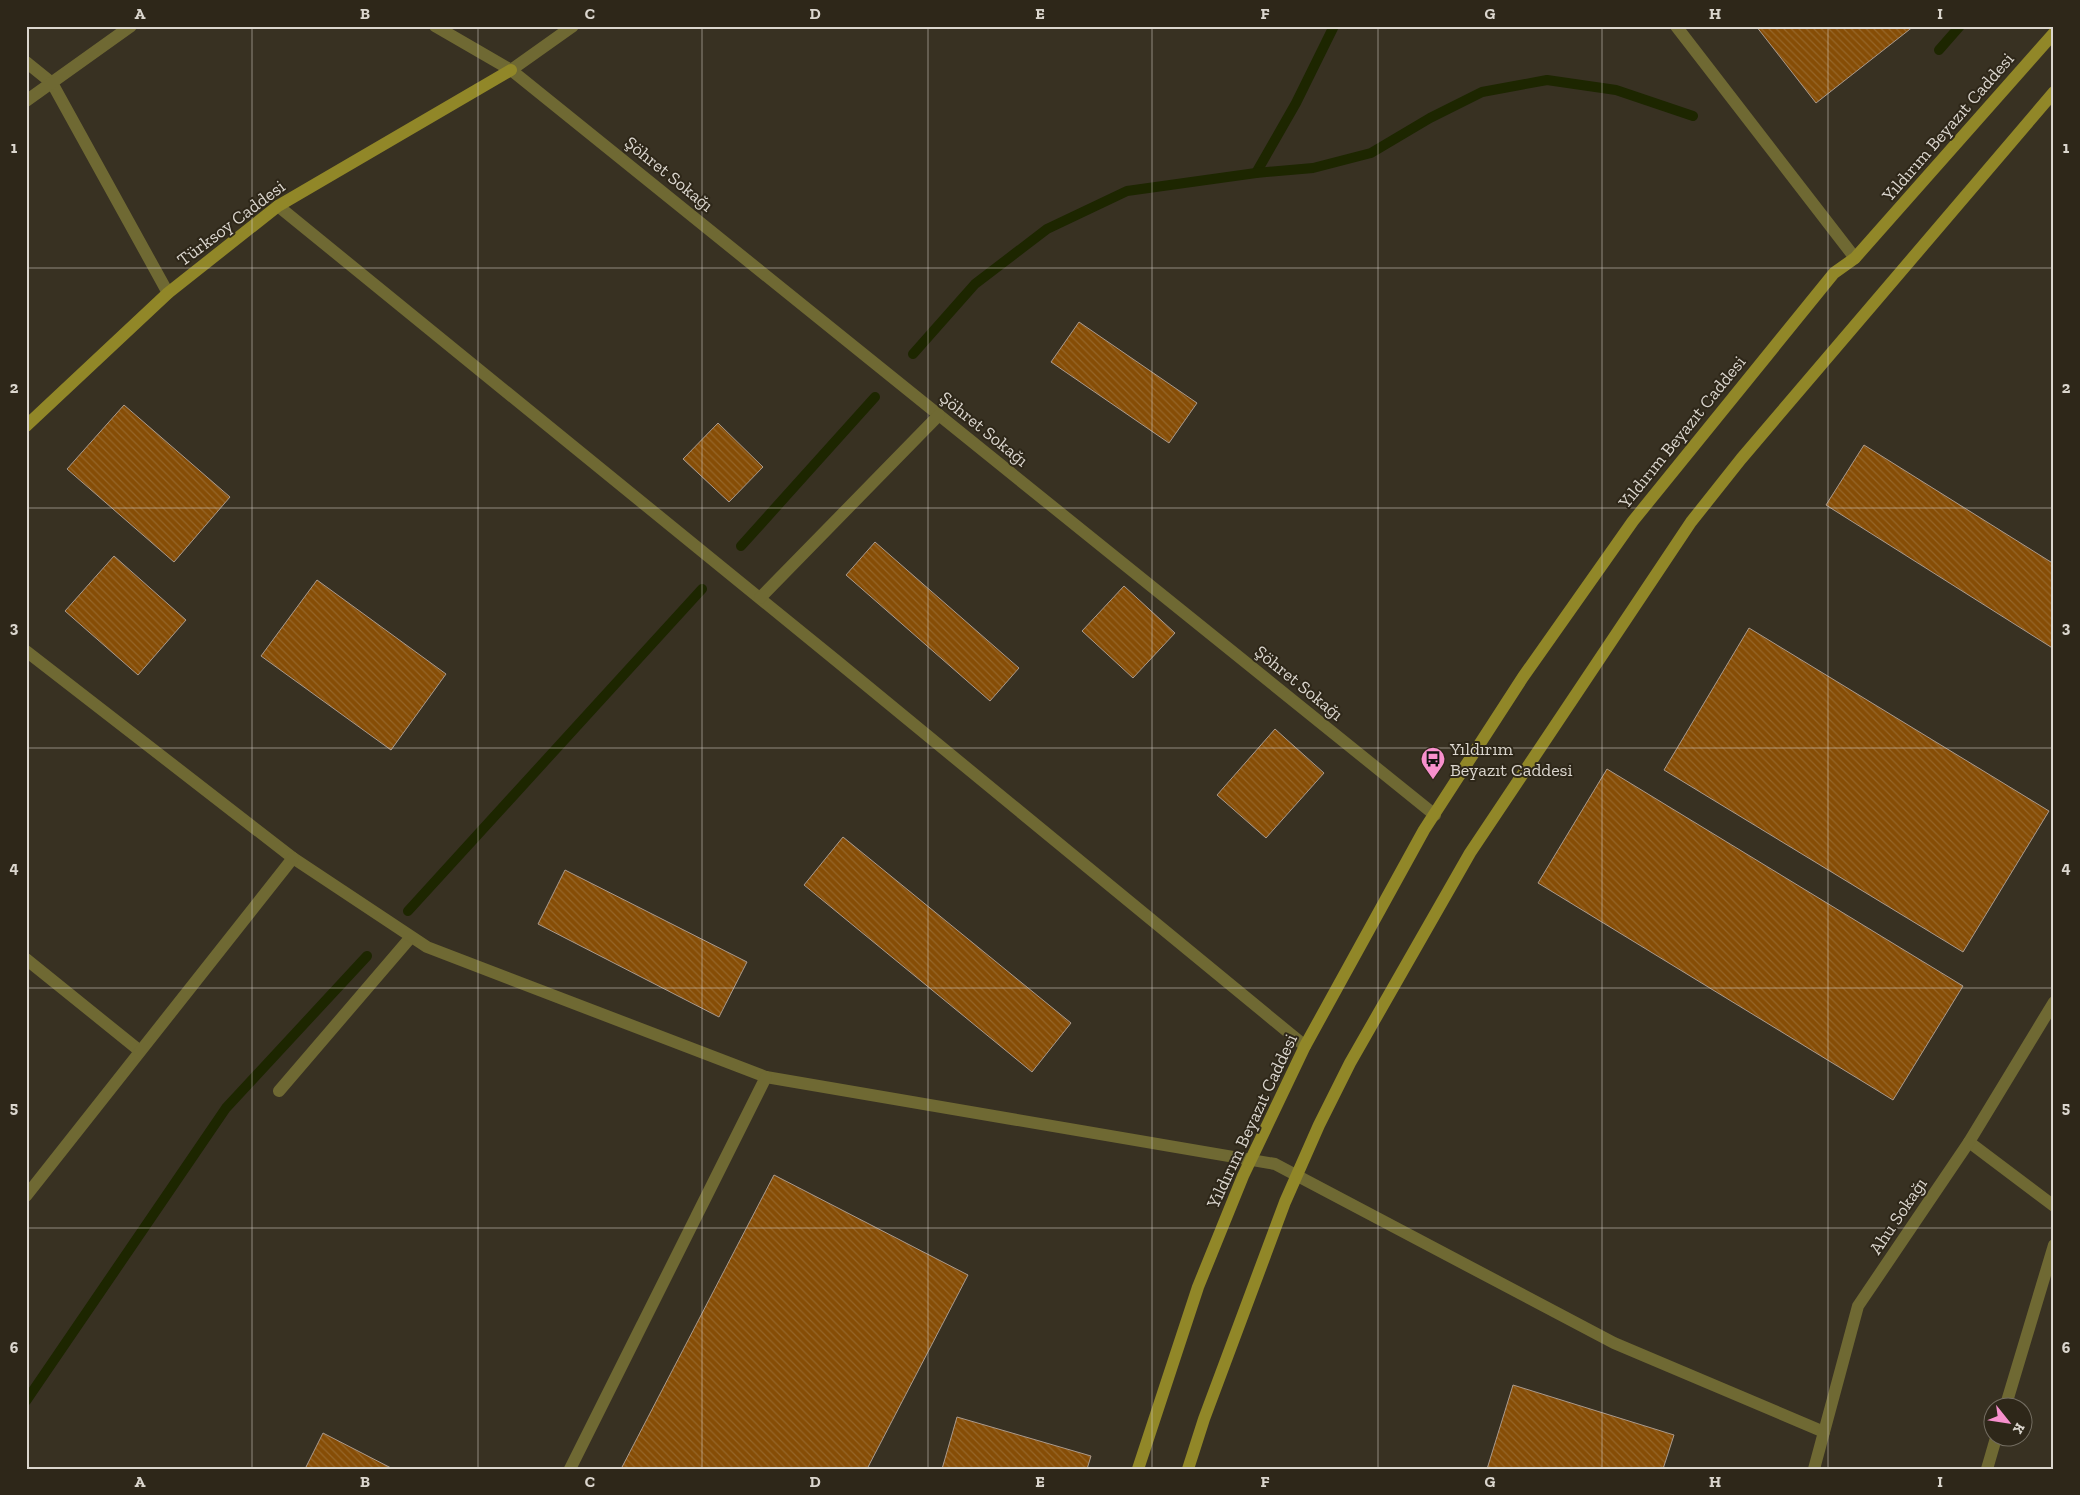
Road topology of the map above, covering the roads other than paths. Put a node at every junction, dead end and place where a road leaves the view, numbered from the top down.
1 (131, 26) edge
2 (435, 26) edge
3 (573, 26) edge
4 (1676, 26) edge
5 (2054, 33) edge
6 (26, 62) edge
7 (511, 70) junction
8 (52, 83) junction
9 (2054, 92) edge
10 (26, 101) edge
11 (278, 206) junction
12 (1855, 258) junction
13 (168, 293) junction
14 (939, 415) junction
15 (26, 426) edge
16 (760, 598) junction
17 (26, 651) edge
18 (1435, 815) junction
19 (293, 858) junction
20 (411, 937) junction
21 (26, 960) edge
22 (2054, 1002) edge
23 (1304, 1046) junction
24 (140, 1051) junction
25 (766, 1077) junction
26 (279, 1091) dead end
27 (1969, 1142) junction
28 (1251, 1159) junction
29 (1297, 1175) junction
30 (26, 1196) edge
31 (2054, 1206) edge
32 (2054, 1245) edge
33 (2008, 1398) edge
34 (1824, 1432) junction
35 (1993, 1448) edge
36 (570, 1469) edge
37 (1138, 1469) edge
38 (1188, 1469) edge
39 (1814, 1469) edge
40 (1987, 1469) edge

1 - 8 street
2 - 7 street, Şöhret Sokağı
3 - 7 street
4 - 12 street
5 - 12 main road, Yıldırım Beyazıt Caddesi
6 - 8 street
7 - 11 main road, Türksoy Caddesi
7 - 14 street, Şöhret Sokağı
8 - 10 street
8 - 13 street
9 - 29 main road
11 - 13 main road, Türksoy Caddesi
11 - 16 street
12 - 18 main road, Yıldırım Beyazıt Caddesi
13 - 15 main road, Türksoy Caddesi
14 - 16 street
14 - 18 street, Şöhret Sokağı
16 - 23 street
17 - 19 street
18 - 23 main road, Yıldırım Beyazıt Caddesi
19 - 20 street
19 - 24 street
20 - 25 street
20 - 26 street
21 - 24 street
22 - 27 street, Ahu Sokağı
23 - 28 main road, Yıldırım Beyazıt Caddesi
24 - 30 street
25 - 28 street
25 - 36 street
27 - 31 street
27 - 34 street, Ahu Sokağı
28 - 29 street
28 - 37 main road, Yıldırım Beyazıt Caddesi
29 - 34 street
29 - 38 main road
32 - 33 street
34 - 39 street, Ahu Sokağı
35 - 40 street

